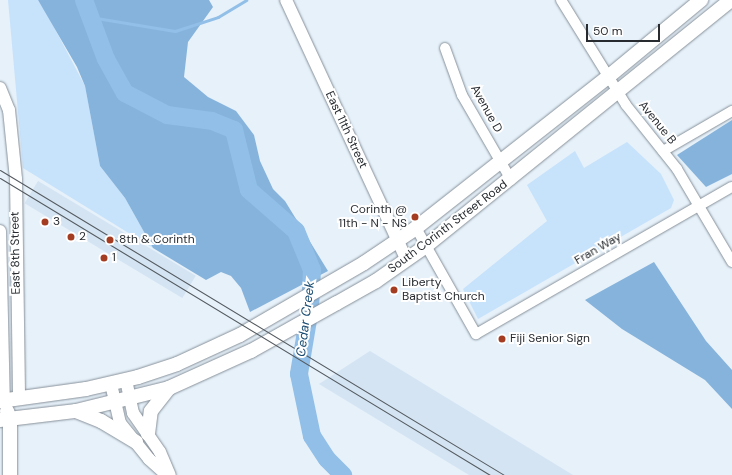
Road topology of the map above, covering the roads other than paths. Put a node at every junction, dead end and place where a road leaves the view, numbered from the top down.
1 (286, 0) edge
2 (561, 0) edge
3 (701, 0) edge
4 (732, 0) edge
5 (445, 48) dead end
6 (608, 77) junction
7 (0, 88) edge
8 (618, 94) junction
9 (732, 112) edge
10 (663, 151) junction
11 (501, 162) junction
12 (511, 180) junction
13 (732, 187) edge
14 (699, 206) junction
15 (416, 228) junction
16 (0, 231) edge
17 (397, 241) junction
18 (426, 246) junction
19 (406, 260) junction
20 (732, 262) edge
21 (126, 380) junction
22 (111, 384) junction
23 (169, 388) junction
24 (19, 398) junction
25 (130, 399) junction
26 (2, 401) edge
27 (114, 402) junction
28 (76, 411) junction
29 (5, 420) edge
30 (148, 434) junction
31 (136, 442) junction
32 (10, 475) edge
33 (169, 475) edge

1 - 17 street, East 11th Street
2 - 6 street, Avenue B
3 - 6 main road, South Corinth Street Road
4 - 8 main road, South Corinth Street Road
5 - 11 street, Avenue D
6 - 8 street, Avenue B
6 - 11 main road, South Corinth Street Road
7 - 24 street, East 8th Street
8 - 10 street, Avenue B
8 - 12 main road, South Corinth Street Road
9 - 10 street
10 - 14 street, Avenue B
11 - 12 street, Avenue D
11 - 15 main road, South Corinth Street Road
12 - 18 main road, South Corinth Street Road
13 - 14 street, Fran Way
14 - 18 street, Fran Way
14 - 20 street, Avenue B
15 - 17 main road, South Corinth Street Road
15 - 18 street
16 - 26 street, East 8th Street
17 - 19 street, East 11th Street
17 - 21 main road, South Corinth Street Road
18 - 19 main road, South Corinth Street Road
19 - 23 main road, South Corinth Street Road
21 - 22 main road, South Corinth Street Road
21 - 25 street
22 - 24 main road, South Corinth Street Road
22 - 27 street
23 - 25 main road, South Corinth Street Road
23 - 30 main road
24 - 26 main road, South Corinth Street Road
24 - 29 main road, East 8th Street
25 - 27 main road, South Corinth Street Road
25 - 30 street
26 - 29 main road, East 8th Street
27 - 28 main road, South Corinth Street Road
27 - 31 street
28 - 29 main road, South Corinth Street Road
28 - 31 main road
29 - 32 main road, East 8th Street
30 - 33 street
31 - 33 street

